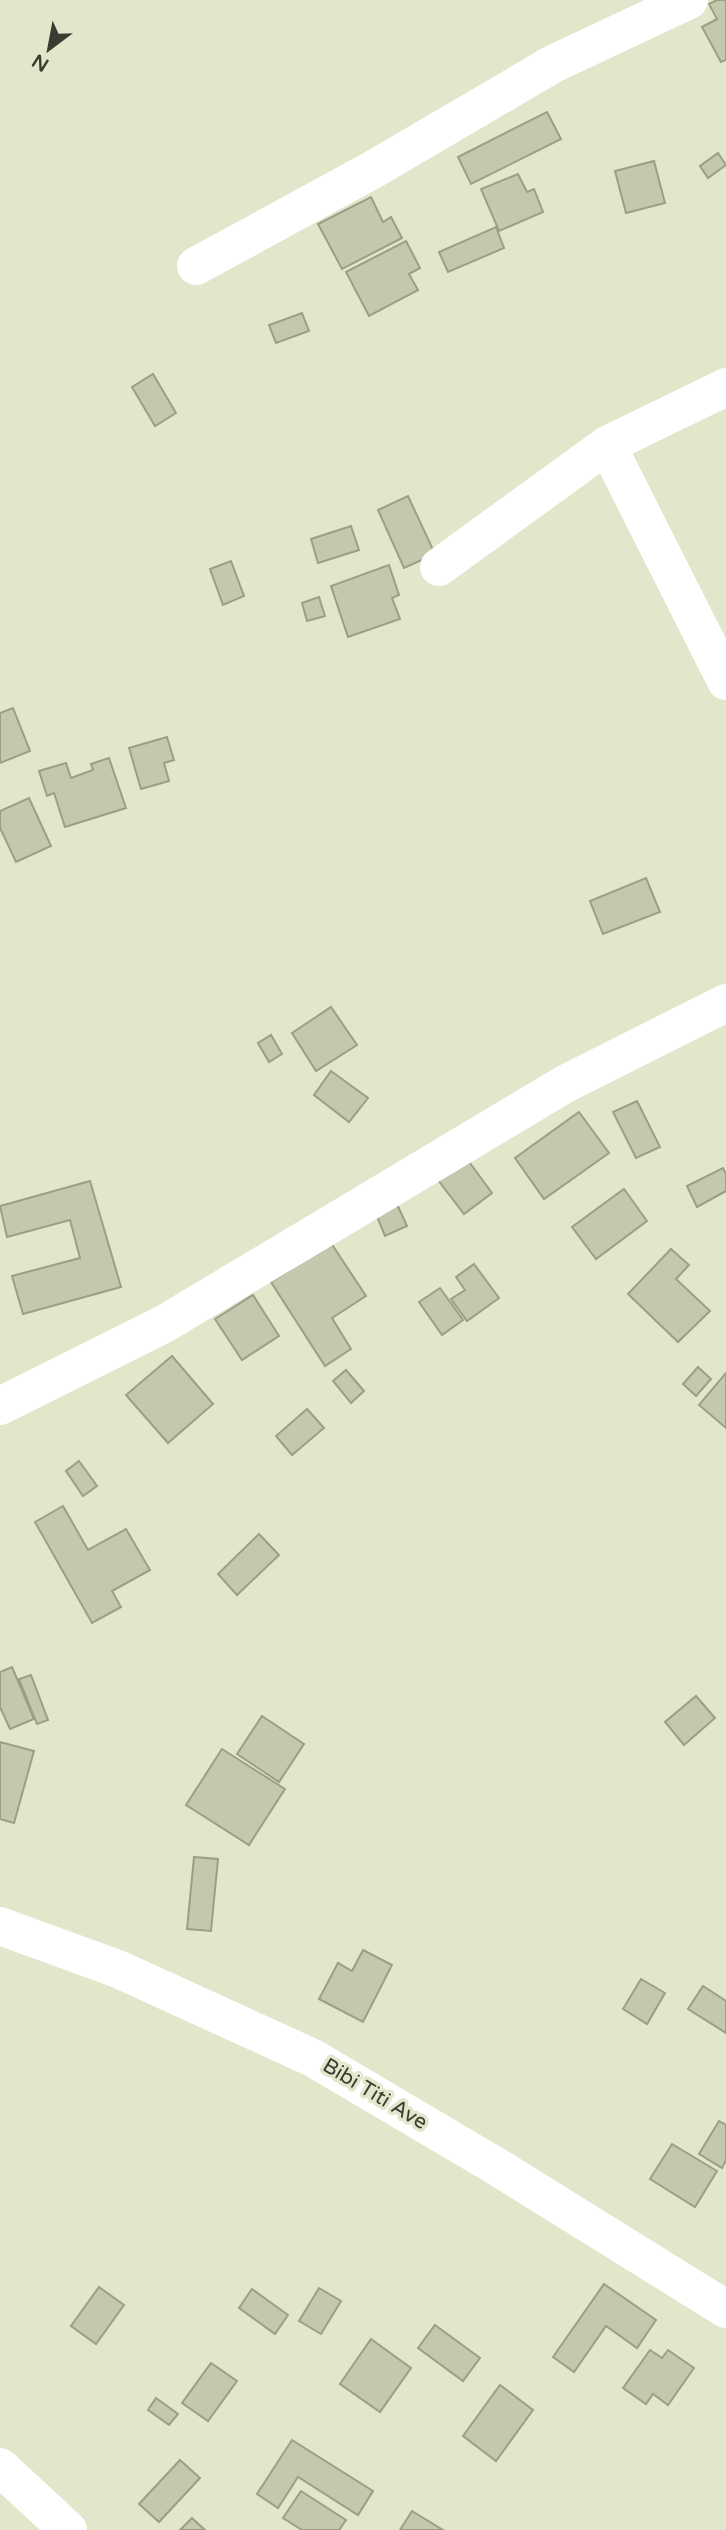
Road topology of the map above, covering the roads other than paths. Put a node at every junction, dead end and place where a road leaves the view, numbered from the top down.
1 (690, 0) edge
2 (196, 266) dead end
3 (726, 387) edge
4 (607, 445) junction
5 (439, 567) dead end
6 (726, 681) edge
7 (726, 1003) edge
8 (0, 1406) edge
9 (0, 1926) edge
10 (726, 2309) edge
11 (0, 2467) edge
12 (68, 2530) edge

1 - 2 street
3 - 4 street
4 - 5 street
4 - 6 street
7 - 8 street
9 - 10 street, Bibi Titi Ave
11 - 12 street

